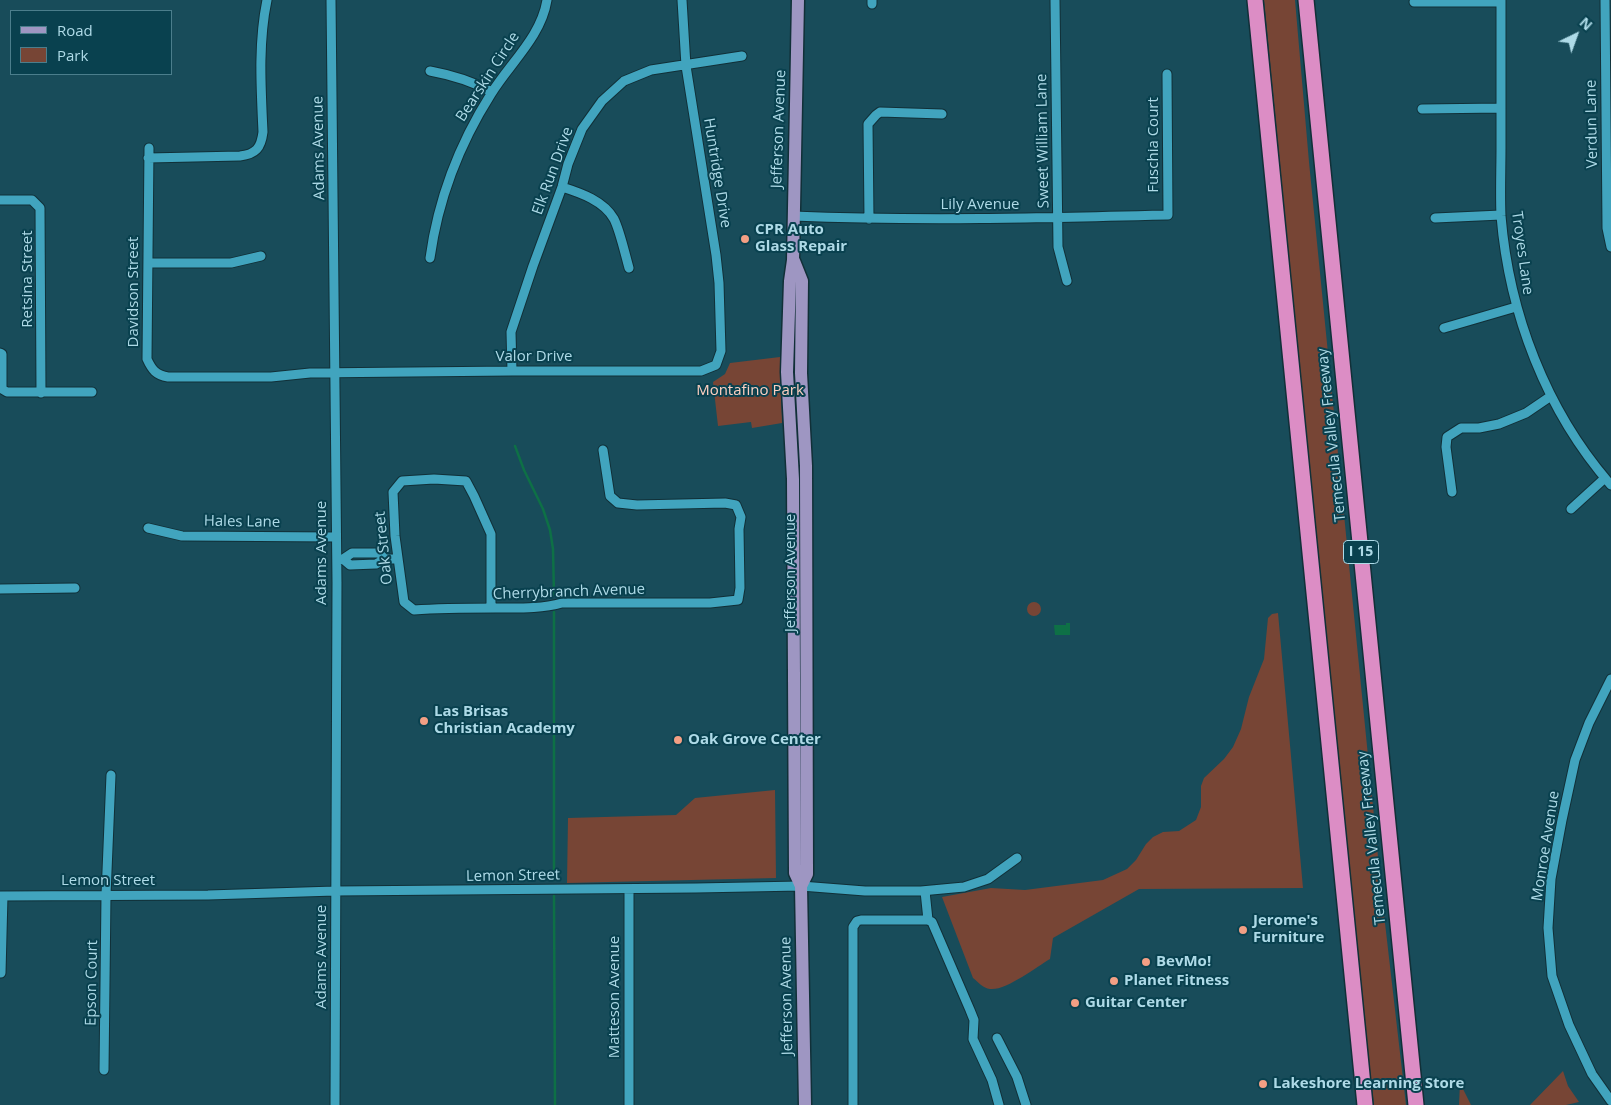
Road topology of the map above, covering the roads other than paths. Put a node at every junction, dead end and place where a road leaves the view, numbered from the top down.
1 (267, 0) edge
2 (331, 0) edge
3 (547, 0) edge
4 (682, 0) edge
5 (798, 0) edge
6 (1055, 0) edge
7 (1255, 0) edge
8 (1306, 0) edge
9 (1605, 0) edge
10 (1501, 1) edge
11 (1414, 2) dead end
12 (742, 56) dead end
13 (686, 66) junction
14 (430, 71) dead end
15 (1167, 74) dead end
16 (492, 92) junction
17 (1501, 108) junction
18 (1422, 109) dead end
19 (942, 114) dead end
20 (562, 187) junction
21 (0, 200) edge
22 (1168, 215) joint
23 (1501, 215) junction
24 (793, 216) junction
25 (1058, 218) junction
26 (1435, 218) dead end
27 (869, 219) junction
28 (1611, 247) edge
29 (261, 256) dead end
30 (430, 258) dead end
31 (793, 260) junction
32 (148, 263) junction
33 (629, 268) dead end
34 (1067, 281) dead end
35 (1516, 307) junction
36 (1444, 328) dead end
37 (721, 351) joint
38 (0, 353) edge
39 (512, 371) junction
40 (335, 373) junction
41 (92, 392) dead end
42 (41, 393) junction
43 (1551, 396) junction
44 (603, 450) dead end
45 (794, 479) junction
46 (1608, 481) edge
47 (1452, 492) dead end
48 (1571, 509) dead end
49 (148, 528) dead end
50 (336, 537) junction
51 (366, 553) junction
52 (385, 559) junction
53 (398, 559) junction
54 (340, 560) junction
55 (367, 564) junction
56 (76, 588) dead end
57 (0, 589) edge
58 (807, 598) junction
59 (404, 602) joint
60 (491, 608) junction
61 (1611, 679) edge
62 (111, 775) dead end
63 (1017, 858) dead end
64 (801, 886) junction
65 (629, 889) junction
66 (335, 891) junction
67 (925, 891) junction
68 (106, 895) junction
69 (2, 896) edge
70 (928, 920) junction
71 (1, 935) edge
72 (0, 973) edge
73 (997, 1038) dead end
74 (104, 1070) dead end
75 (1611, 1102) edge
76 (335, 1105) edge
77 (629, 1105) edge
78 (805, 1105) edge
79 (853, 1105) edge
80 (999, 1105) edge
81 (1026, 1105) edge
82 (1365, 1105) edge
83 (1416, 1105) edge

1 - 32 street, Davidson Street
2 - 40 street, Adams Avenue
3 - 16 street, Bearskin Circle
4 - 13 street, Huntridge Drive
5 - 24 main road, Jefferson Avenue
6 - 25 street, Sweet William Lane
7 - 82 highway
8 - 83 highway, Temecula Valley Freeway / I 15
9 - 28 street, Verdun Lane
10 - 11 street
10 - 17 street, Troyes Lane
12 - 13 street, Elk Run Drive
13 - 20 street, Elk Run Drive
13 - 37 street, Huntridge Drive
14 - 16 street
15 - 22 street, Fuschia Court
16 - 30 street, Bearskin Circle
17 - 18 street
17 - 23 street, Troyes Lane
19 - 27 street
20 - 33 street
20 - 39 street, Elk Run Drive
21 - 42 street, Retsina Street
22 - 25 street, Lily Avenue
23 - 26 street
23 - 35 street, Troyes Lane
24 - 27 street, Lily Avenue
24 - 31 main road, Jefferson Avenue
25 - 27 street, Lily Avenue
25 - 34 street, Sweet William Lane
29 - 32 street
31 - 45 main road, Jefferson Avenue
31 - 58 main road, Jefferson Avenue
32 - 40 street, Davidson Street
35 - 36 street
35 - 43 street, Troyes Lane
37 - 39 street, Valor Drive
38 - 42 street
39 - 40 street, Valor Drive
40 - 50 street, Adams Avenue
41 - 42 street
43 - 46 street, Troyes Lane
43 - 47 street
44 - 60 street, Cherrybranch Avenue
45 - 58 main road
45 - 64 main road, Jefferson Avenue
46 - 48 street
49 - 50 street, Hales Lane
50 - 54 street, Adams Avenue
51 - 52 street
51 - 54 street
51 - 55 street
52 - 53 street
52 - 55 street
53 - 59 street, Oak Street
53 - 60 street, Oak Street
54 - 55 street
54 - 66 street, Adams Avenue
56 - 57 street
58 - 64 main road, Jefferson Avenue
59 - 60 street, Cherrybranch Avenue
61 - 75 street, Monroe Avenue
62 - 68 street, Epson Court
63 - 67 street, Lemon Street
64 - 65 street, Lemon Street
64 - 67 street, Lemon Street
64 - 78 main road, Jefferson Avenue
65 - 66 street, Lemon Street
65 - 77 street, Matteson Avenue
66 - 68 street, Lemon Street
66 - 76 street, Adams Avenue
67 - 70 street
68 - 69 street, Lemon Street
68 - 74 street, Epson Court
69 - 71 street
70 - 79 street
70 - 80 street
71 - 72 street
73 - 81 street

